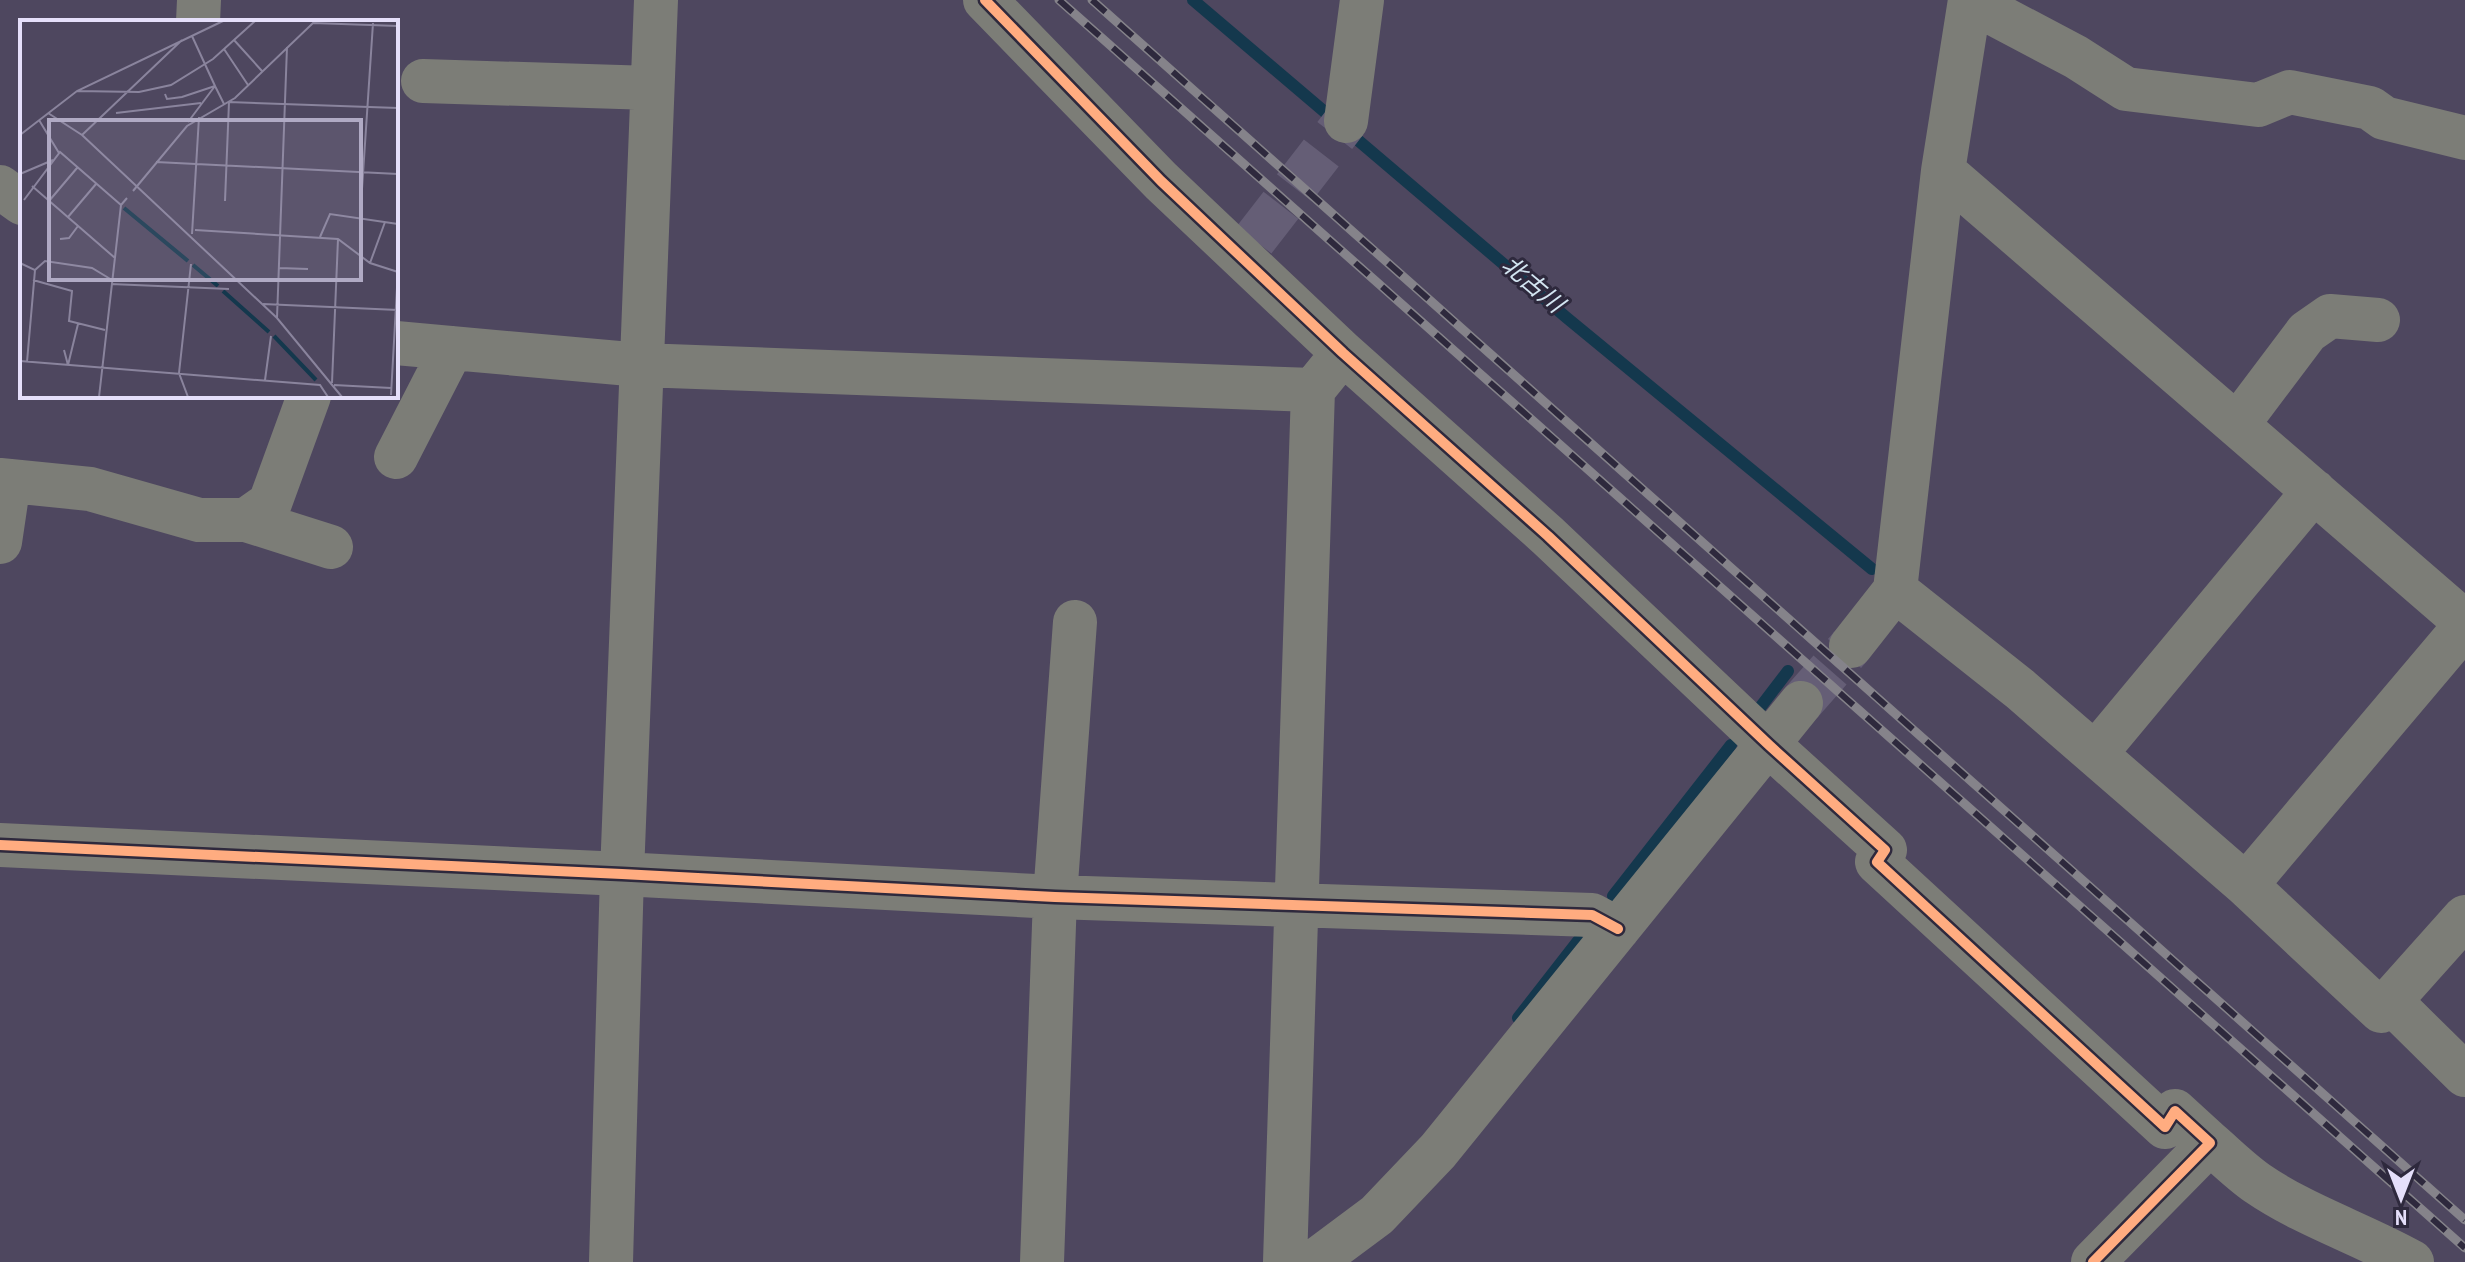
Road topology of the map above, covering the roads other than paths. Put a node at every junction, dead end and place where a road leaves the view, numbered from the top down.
1 (199, 0) edge
2 (656, 0) edge
3 (985, 0) edge
4 (1362, 0) edge
5 (1970, 0) edge
6 (198, 20) edge
7 (423, 81) dead end
8 (652, 88) junction
9 (1346, 121) tunnel mouth
10 (2465, 138) edge
11 (1943, 171) junction
12 (0, 187) edge
13 (20, 202) edge
14 (2378, 320) dead end
15 (398, 343) edge
16 (452, 348) junction
17 (1343, 353) junction
18 (641, 365) junction
19 (1313, 390) junction
20 (308, 398) edge
21 (2237, 425) junction
22 (396, 457) dead end
23 (4, 481) edge
24 (2314, 491) junction
25 (246, 520) junction
26 (0, 542) edge
27 (331, 547) dead end
28 (1895, 590) junction
29 (1075, 622) dead end
30 (2465, 624) edge
31 (1851, 646) tunnel mouth
32 (1801, 703) tunnel mouth
33 (1769, 745) junction
34 (2095, 754) junction
35 (0, 845) edge
36 (622, 874) junction
37 (2246, 885) junction
38 (1055, 897) junction
39 (1296, 904) junction
40 (1618, 929) junction
41 (2456, 938) edge
42 (2390, 1001) junction
43 (2465, 1075) edge
44 (2210, 1143) junction
45 (1438, 1151) junction
46 (611, 1262) edge
47 (1042, 1262) edge
48 (1285, 1262) edge
49 (1314, 1262) edge
50 (1358, 1262) edge
51 (2093, 1262) edge
52 (2412, 1262) edge

1 - 6 street
2 - 8 street
3 - 17 street
4 - 9 street
5 - 10 street
5 - 11 street
7 - 8 street
8 - 18 street
11 - 21 street
11 - 28 street
12 - 13 street
14 - 21 street
15 - 16 street
16 - 18 street
16 - 22 street
17 - 19 street
17 - 33 street
18 - 19 street
18 - 36 street
19 - 39 street
20 - 25 street
21 - 24 street
23 - 25 street
23 - 26 street
24 - 30 street
24 - 34 street
25 - 27 street
28 - 31 street
28 - 34 street
29 - 38 street
30 - 37 street
32 - 33 street
33 - 40 street
33 - 44 street
34 - 37 street
35 - 36 street
36 - 38 street
36 - 46 street
37 - 42 street
38 - 39 street
38 - 47 street
39 - 40 street
39 - 48 street
40 - 45 street
41 - 42 street
42 - 43 street
44 - 51 street
44 - 52 street
45 - 49 street
45 - 50 street

